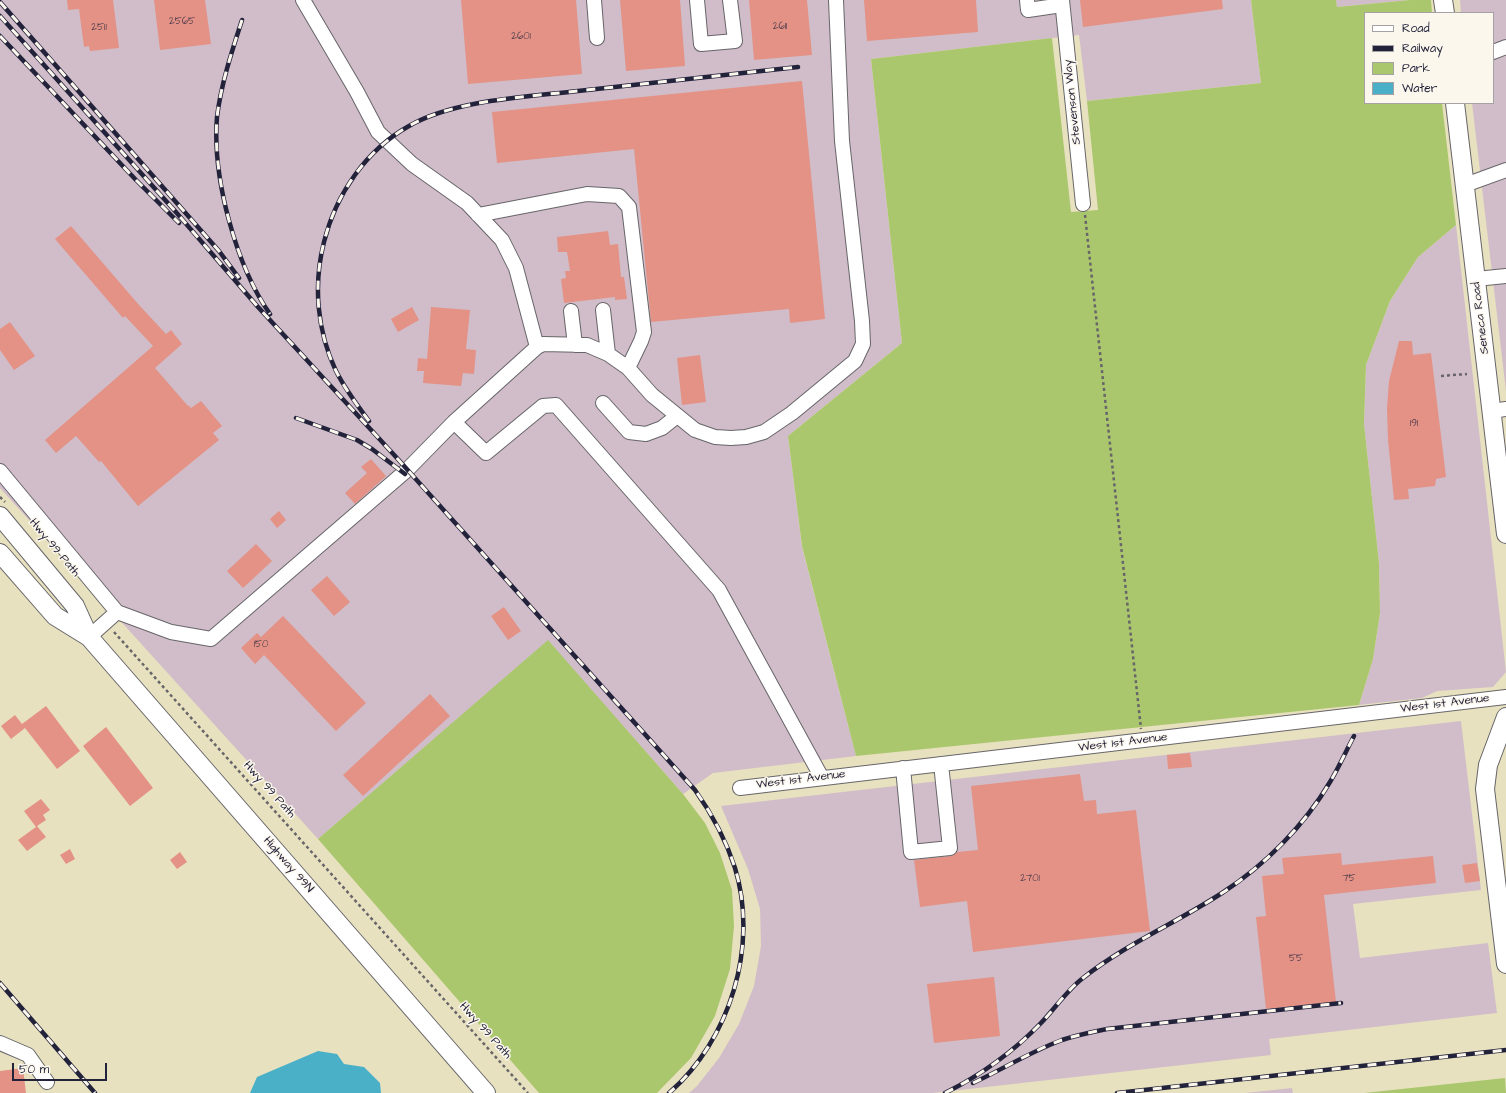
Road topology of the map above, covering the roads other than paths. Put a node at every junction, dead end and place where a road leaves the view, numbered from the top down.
1 (303, 0) edge
2 (594, 0) edge
3 (697, 0) edge
4 (730, 0) edge
5 (836, 0) edge
6 (1026, 0) edge
7 (1443, 0) edge
8 (1062, 3) edge
9 (1445, 12) edge
10 (597, 38) dead end
11 (1506, 46) edge
12 (1494, 52) edge
13 (1455, 104) edge
14 (1506, 170) edge
15 (1465, 185) junction
16 (1084, 204) road end
17 (478, 215) junction
18 (1506, 276) edge
19 (1476, 279) junction
20 (603, 310) dead end
21 (571, 311) dead end
22 (575, 345) junction
23 (537, 347) junction
24 (608, 354) junction
25 (628, 368) junction
26 (603, 403) dead end
27 (1499, 410) edge
28 (677, 416) junction
29 (454, 422) junction
30 (0, 471) edge
31 (2, 509) edge
32 (1506, 534) edge
33 (0, 553) edge
34 (117, 612) junction
35 (89, 637) junction
36 (1506, 697) edge
37 (1506, 717) edge
38 (941, 764) junction
39 (903, 768) junction
40 (822, 778) junction
41 (740, 788) dead end
42 (1506, 964) edge
43 (0, 1043) edge
44 (47, 1082) dead end
45 (486, 1093) edge

1 - 17 street
2 - 10 street
3 - 4 street
5 - 28 street
6 - 8 street
7 - 9 main road
8 - 16 street, Stevenson Way
11 - 12 street
13 - 15 main road, Seneca Road
14 - 15 street
15 - 19 main road, Seneca Road
17 - 23 street
17 - 25 street
18 - 19 street
19 - 27 main road, Seneca Road
20 - 24 street
21 - 22 street
22 - 23 street
22 - 24 street
23 - 29 street
24 - 25 street
25 - 28 street
26 - 28 street
27 - 32 main road, Seneca Road
29 - 34 street
29 - 40 street
30 - 34 street
31 - 35 main road
33 - 35 main road
34 - 35 street
35 - 45 main road, Highway 99N
36 - 38 street, West 1st Avenue
37 - 42 main road
38 - 39 street, West 1st Avenue
38 - 39 street
39 - 40 street, West 1st Avenue
40 - 41 street, West 1st Avenue
43 - 44 street

